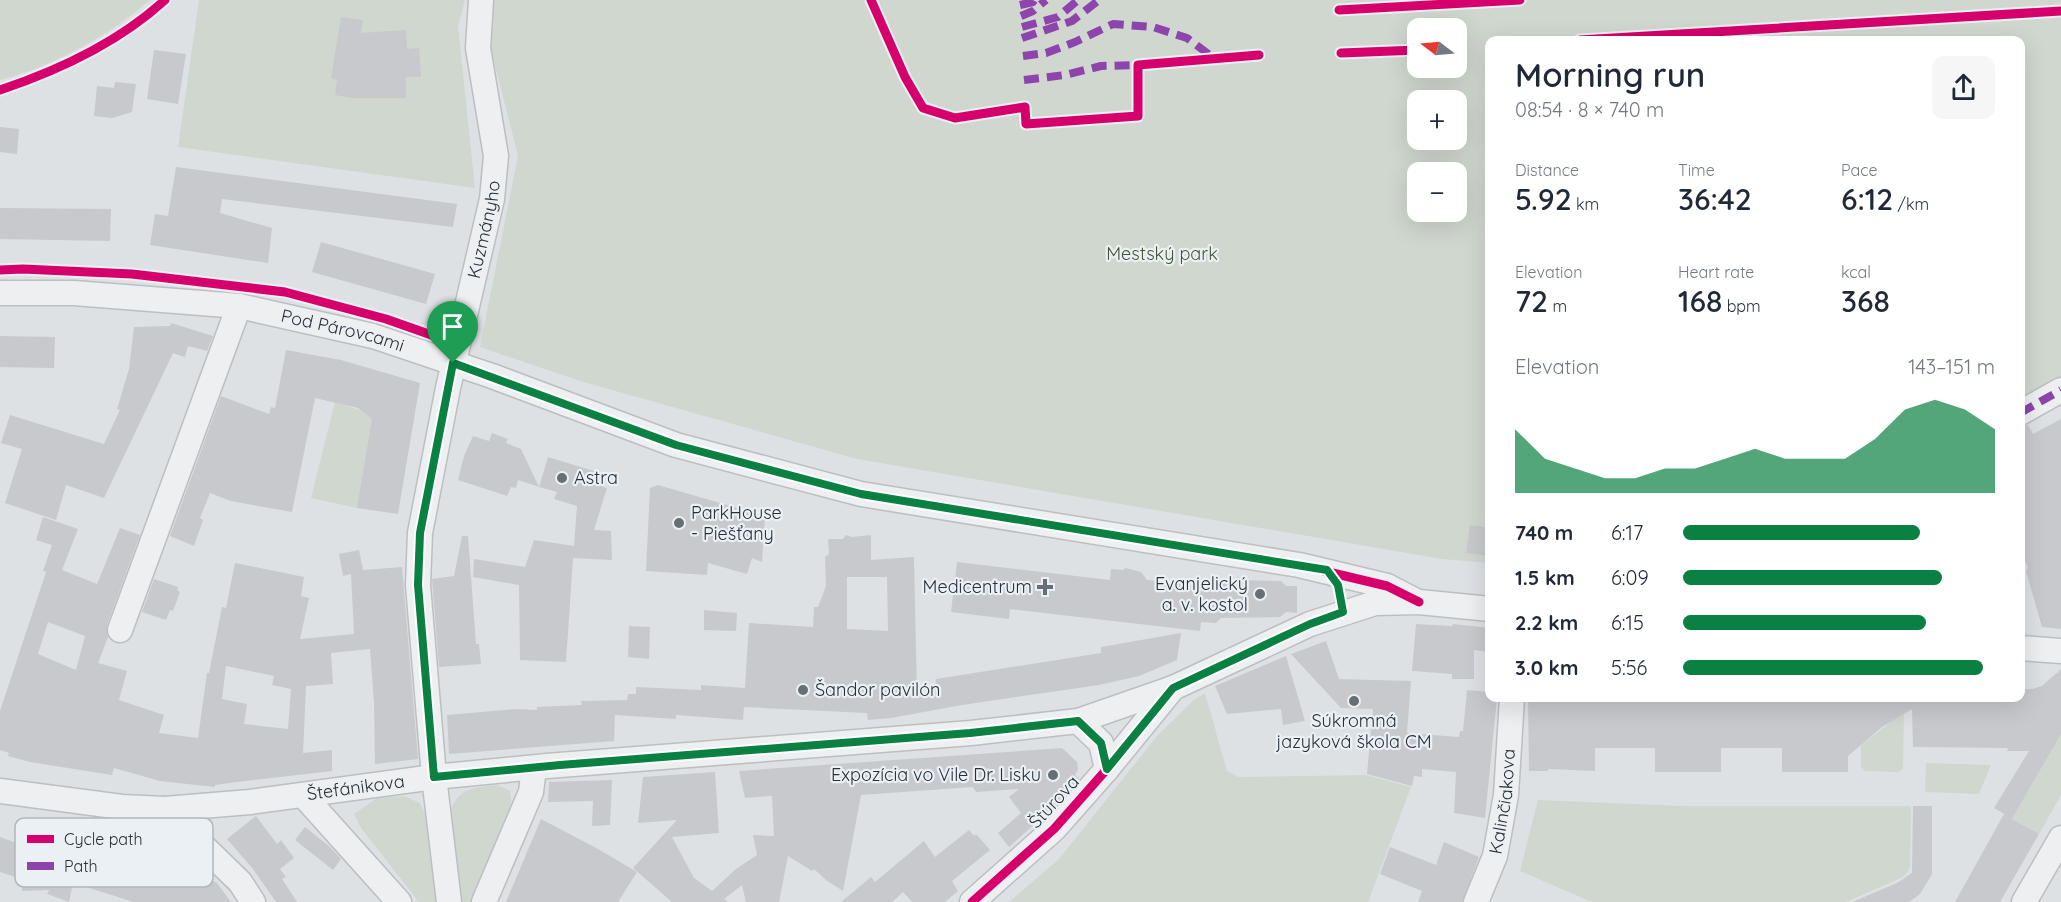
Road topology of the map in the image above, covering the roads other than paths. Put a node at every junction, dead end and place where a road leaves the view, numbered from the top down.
1 (481, 0) edge
2 (0, 293) edge
3 (239, 306) junction
4 (453, 363) junction
5 (2061, 390) edge
6 (2025, 410) edge
7 (1327, 570) junction
8 (1419, 602) junction
9 (1485, 609) edge
10 (1343, 612) junction
11 (120, 630) dead end
12 (2025, 648) edge
13 (2061, 651) edge
14 (1173, 688) junction
15 (1512, 702) edge
16 (1078, 721) junction
17 (534, 768) junction
18 (1107, 769) junction
19 (434, 777) junction
20 (0, 791) edge
21 (303, 795) junction
22 (165, 809) junction
23 (174, 818) edge
24 (2061, 838) edge
25 (213, 856) edge
26 (253, 902) edge
27 (399, 902) edge
28 (449, 902) edge
29 (484, 902) edge
30 (972, 902) edge
31 (1476, 902) edge
32 (2024, 902) edge

1 - 4 street, Kuzmányho
2 - 3 street, Pod Párovcami
3 - 4 street, Pod Párovcami
3 - 11 street
4 - 7 street, Pod Párovcami
4 - 19 street, Kuzmányho
5 - 6 street
7 - 8 street, Pod Párovcami
7 - 10 street
8 - 9 street
8 - 10 street, Štefánikova
10 - 14 street, Štefánikova
12 - 13 street
14 - 16 street, Štefánikova
14 - 18 street, Štúrova
15 - 31 street, Kalinčiakova
16 - 17 street, Štefánikova
16 - 18 street
17 - 19 street, Štefánikova
17 - 29 street
18 - 30 street, Štúrova
19 - 21 street, Štefánikova
19 - 28 street, Kuzmányho
20 - 22 street, Štefánikova
21 - 22 street, Štefánikova
21 - 27 street
22 - 23 street
24 - 32 street
25 - 26 street

